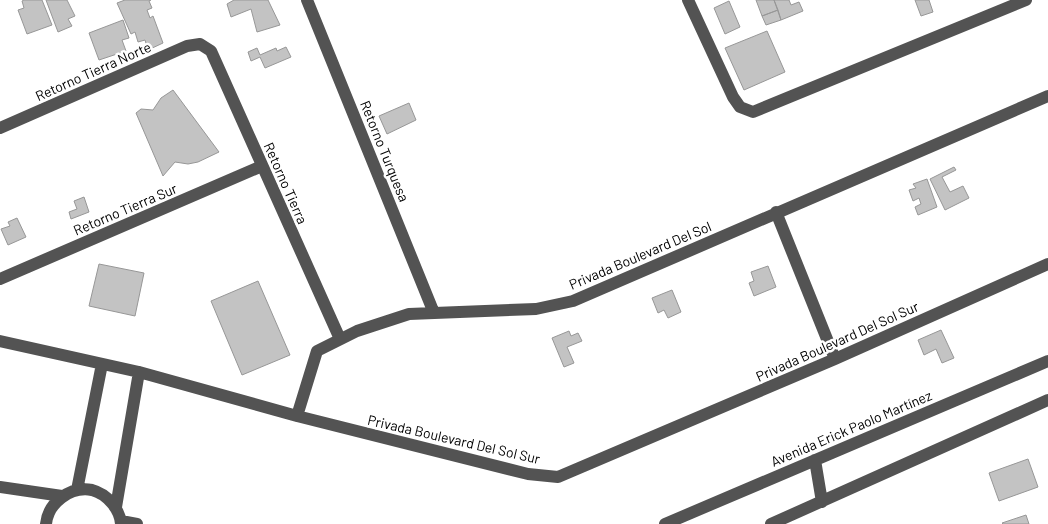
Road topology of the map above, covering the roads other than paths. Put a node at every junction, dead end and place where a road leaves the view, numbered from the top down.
1 (308, 0) edge
2 (688, 0) edge
3 (1026, 0) edge
4 (1008, 3) edge
5 (200, 44) joint
6 (1048, 96) edge
7 (0, 128) edge
8 (262, 166) junction
9 (776, 212) junction
10 (1048, 264) edge
11 (0, 279) edge
12 (434, 313) junction
13 (340, 339) junction
14 (0, 341) edge
15 (835, 359) junction
16 (1048, 360) edge
17 (102, 364) junction
18 (139, 372) junction
19 (1048, 400) edge
20 (297, 416) junction
21 (815, 460) junction
22 (0, 486) edge
23 (77, 490) junction
24 (62, 496) junction
25 (822, 502) junction
26 (116, 507) junction
27 (121, 522) edge
28 (46, 524) edge
29 (137, 524) edge
30 (665, 524) edge
31 (771, 524) edge

1 - 12 street, Retorno Turquesa
2 - 4 street
3 - 4 street
5 - 7 street, Retorno Tierra Norte
5 - 8 street, Retorno Tierra
6 - 9 street, Privada Boulevard Del Sol
8 - 11 street, Retorno Tierra Sur
8 - 13 street, Retorno Tierra
9 - 12 street, Privada Boulevard Del Sol
9 - 15 street
10 - 15 street, Privada Boulevard Del Sol Sur
12 - 13 street, Privada Boulevard Del Sol
13 - 20 street, Privada Boulevard Del Sol
14 - 17 street, Privada Boulevard Del Sol Sur
15 - 20 street, Privada Boulevard Del Sol Sur
16 - 21 street, Avenida Erick Paolo Martínez
17 - 18 street, Privada Boulevard Del Sol Sur
17 - 23 street
18 - 20 street, Privada Boulevard Del Sol Sur
18 - 26 street
19 - 25 street
21 - 25 street
21 - 30 street, Avenida Erick Paolo Martínez
22 - 24 street
23 - 24 street
23 - 26 street
24 - 28 street
25 - 31 street
26 - 27 street
27 - 29 street

